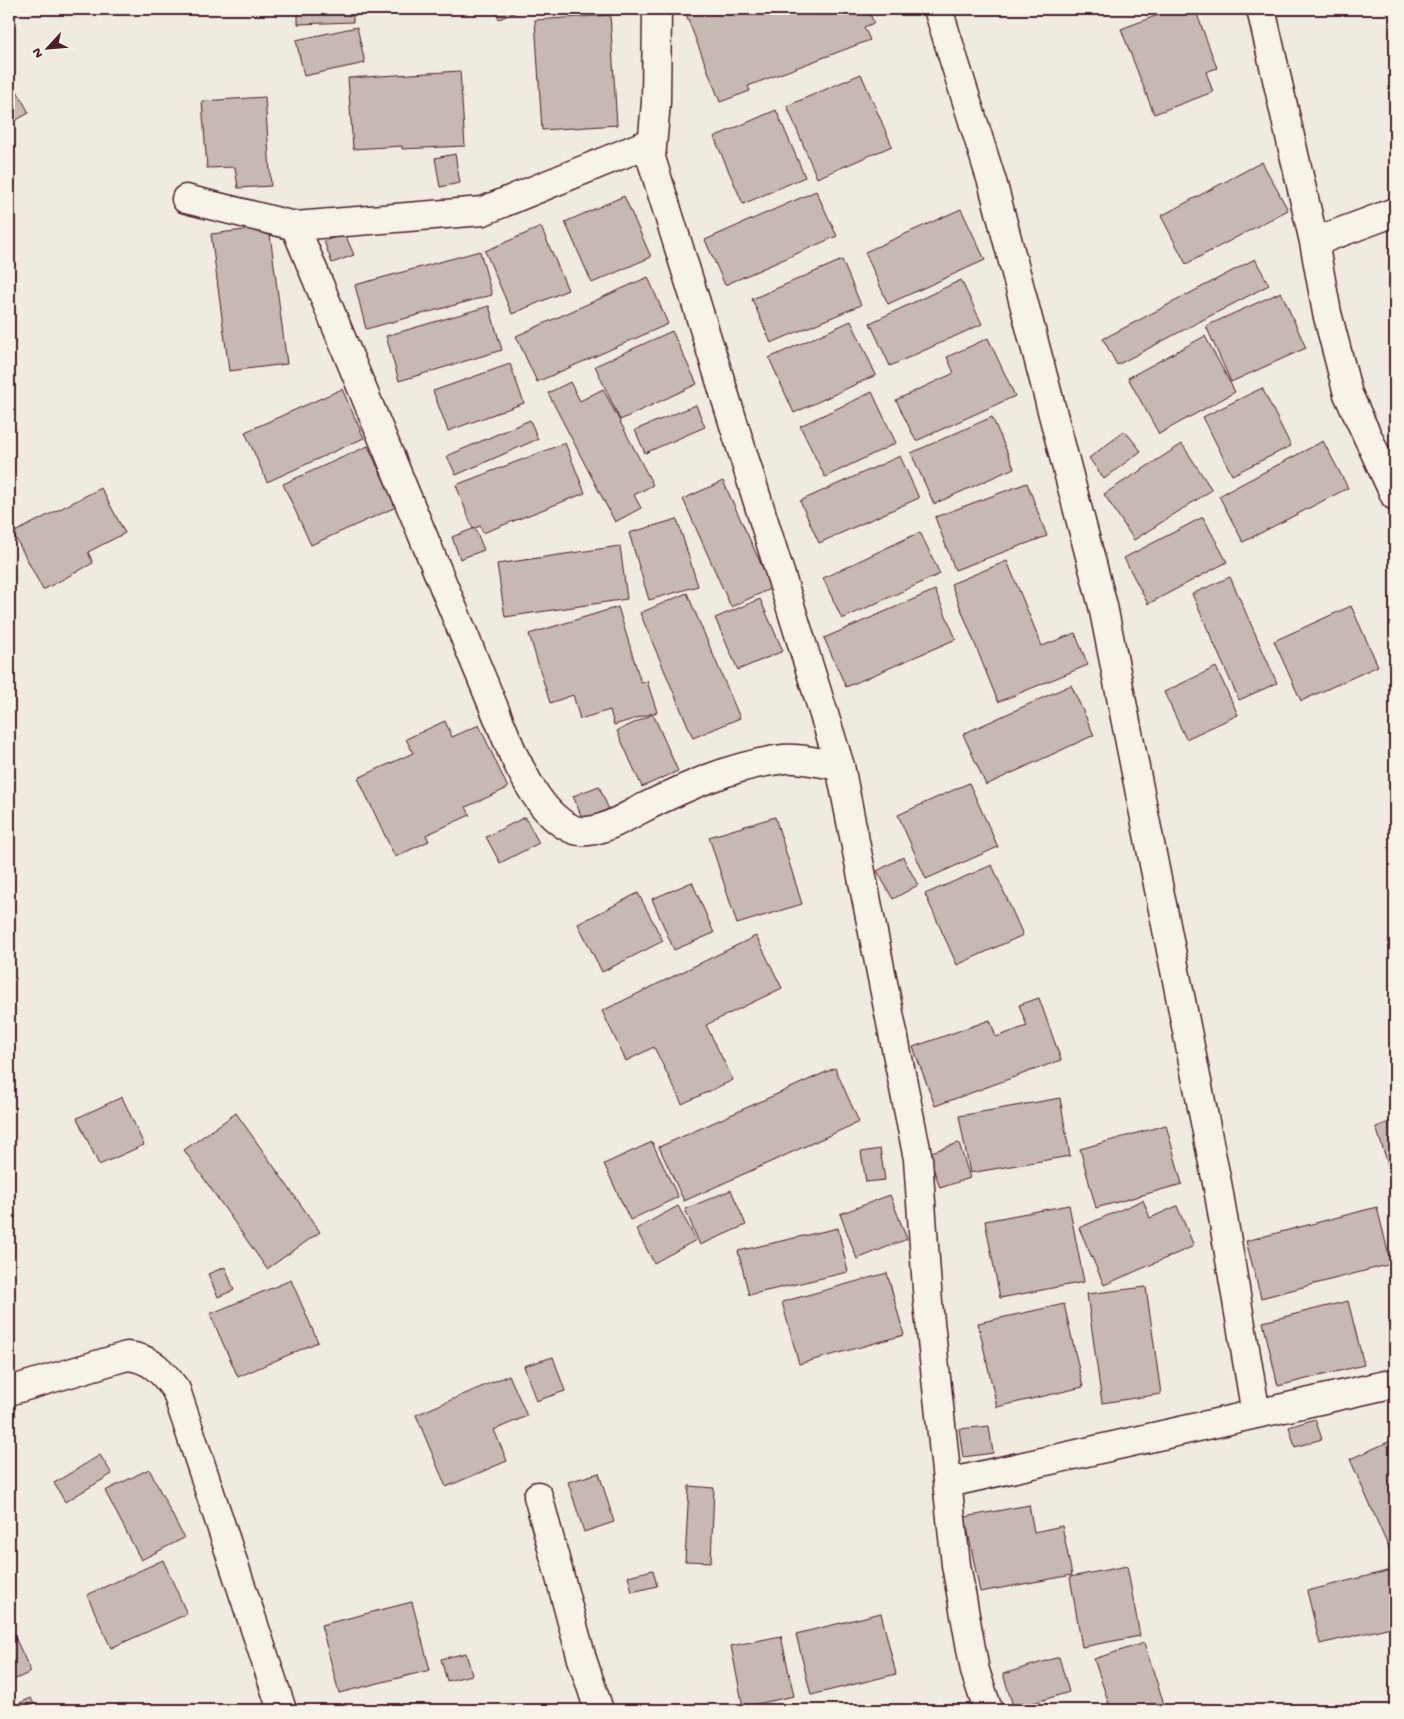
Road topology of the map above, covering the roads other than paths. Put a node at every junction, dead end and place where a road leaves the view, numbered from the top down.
1 (657, 9) edge
2 (938, 9) edge
3 (1261, 9) edge
4 (652, 142) junction
5 (186, 198) dead end
6 (1395, 212) edge
7 (295, 226) junction
8 (1314, 242) junction
9 (1395, 496) edge
10 (840, 766) junction
11 (1395, 1383) edge
12 (9, 1391) edge
13 (1256, 1414) junction
14 (948, 1483) junction
15 (538, 1496) dead end
16 (282, 1710) edge
17 (599, 1710) edge
18 (988, 1710) edge

1 - 4 street
2 - 13 street
3 - 8 street
4 - 7 street
4 - 10 street
5 - 7 street
6 - 8 street
7 - 10 street
8 - 9 street
10 - 14 street
11 - 13 street
12 - 16 street
13 - 14 street
14 - 18 street
15 - 17 street

